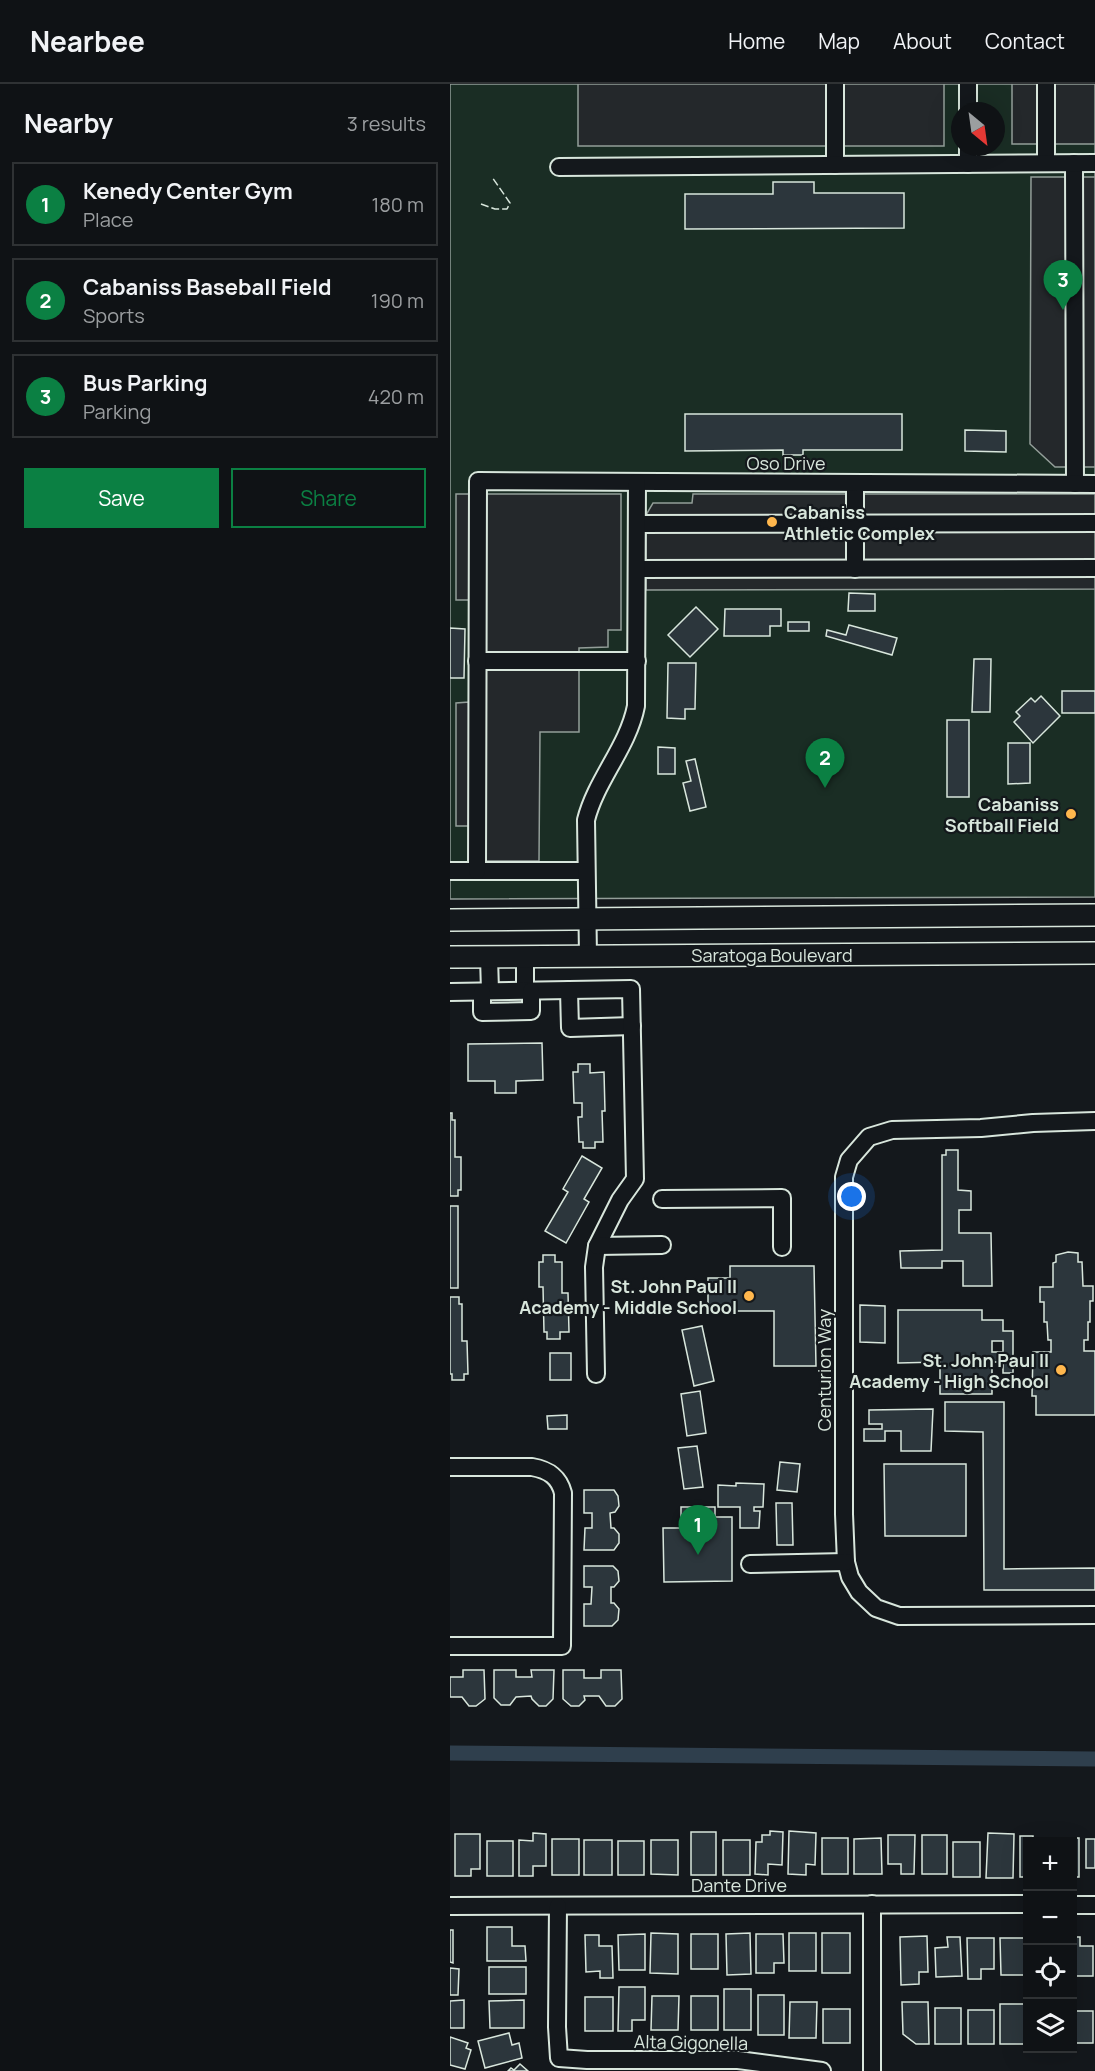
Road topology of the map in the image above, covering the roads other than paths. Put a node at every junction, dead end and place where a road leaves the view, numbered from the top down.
1 (835, 84) edge
2 (968, 84) edge
3 (1046, 84) edge
4 (968, 102) edge
5 (955, 156) edge
6 (978, 156) edge
7 (1046, 163) junction
8 (1074, 163) junction
9 (1095, 163) edge
10 (835, 165) junction
11 (559, 168) dead end
12 (637, 482) junction
13 (855, 483) junction
14 (1075, 484) junction
15 (1095, 484) edge
16 (1095, 523) edge
17 (637, 524) junction
18 (855, 524) junction
19 (855, 568) junction
20 (1095, 568) edge
21 (637, 569) junction
22 (477, 661) junction
23 (637, 661) junction
24 (450, 871) edge
25 (477, 871) junction
26 (586, 871) junction
27 (1095, 915) edge
28 (587, 919) junction
29 (450, 920) edge
30 (1095, 953) edge
31 (588, 956) junction
32 (450, 957) edge
33 (489, 957) junction
34 (525, 957) junction
35 (528, 990) junction
36 (569, 990) junction
37 (450, 992) edge
38 (486, 992) junction
39 (632, 1026) junction
40 (1095, 1121) edge
41 (663, 1200) dead end
42 (662, 1245) dead end
43 (597, 1246) junction
44 (782, 1247) dead end
45 (596, 1374) dead end
46 (450, 1467) edge
47 (846, 1562) junction
48 (750, 1564) dead end
49 (1095, 1615) edge
50 (450, 1646) edge
51 (872, 1904) junction
52 (1023, 1904) edge
53 (1077, 1905) edge
54 (1095, 1905) edge
55 (450, 1906) edge
56 (558, 1906) junction
57 (822, 2071) edge
58 (873, 2071) edge

1 - 10 street
2 - 4 street
3 - 7 street
5 - 10 street
6 - 7 street
7 - 8 street
8 - 9 street
8 - 14 street
10 - 11 street
12 - 13 street, Oso Drive
12 - 17 street
12 - 22 street, Oso Drive
13 - 14 street, Oso Drive
13 - 18 street
14 - 15 street, Oso Drive
16 - 18 street
17 - 18 street
17 - 21 street
18 - 19 street
19 - 20 street
19 - 21 street
21 - 23 street
22 - 23 street
22 - 25 street
23 - 26 street
24 - 25 street
25 - 26 street
26 - 28 street
27 - 28 main road, Saratoga Boulevard
28 - 29 main road, Saratoga Boulevard
28 - 31 street
30 - 31 main road, Saratoga Boulevard
31 - 34 main road, Saratoga Boulevard
32 - 33 main road, Saratoga Boulevard
33 - 34 main road, Saratoga Boulevard
33 - 38 street
34 - 35 street
35 - 36 street
35 - 38 street
36 - 39 street
36 - 39 street
37 - 38 street
39 - 43 street
40 - 47 street, Centurion Way
41 - 44 street
42 - 43 street
43 - 45 street
46 - 50 street
47 - 48 street
47 - 49 street, Centurion Way
51 - 52 street, Dante Drive
51 - 56 street, Dante Drive
51 - 58 street
53 - 54 street
55 - 56 street, Dante Drive
56 - 57 street, Alta Gigonella

